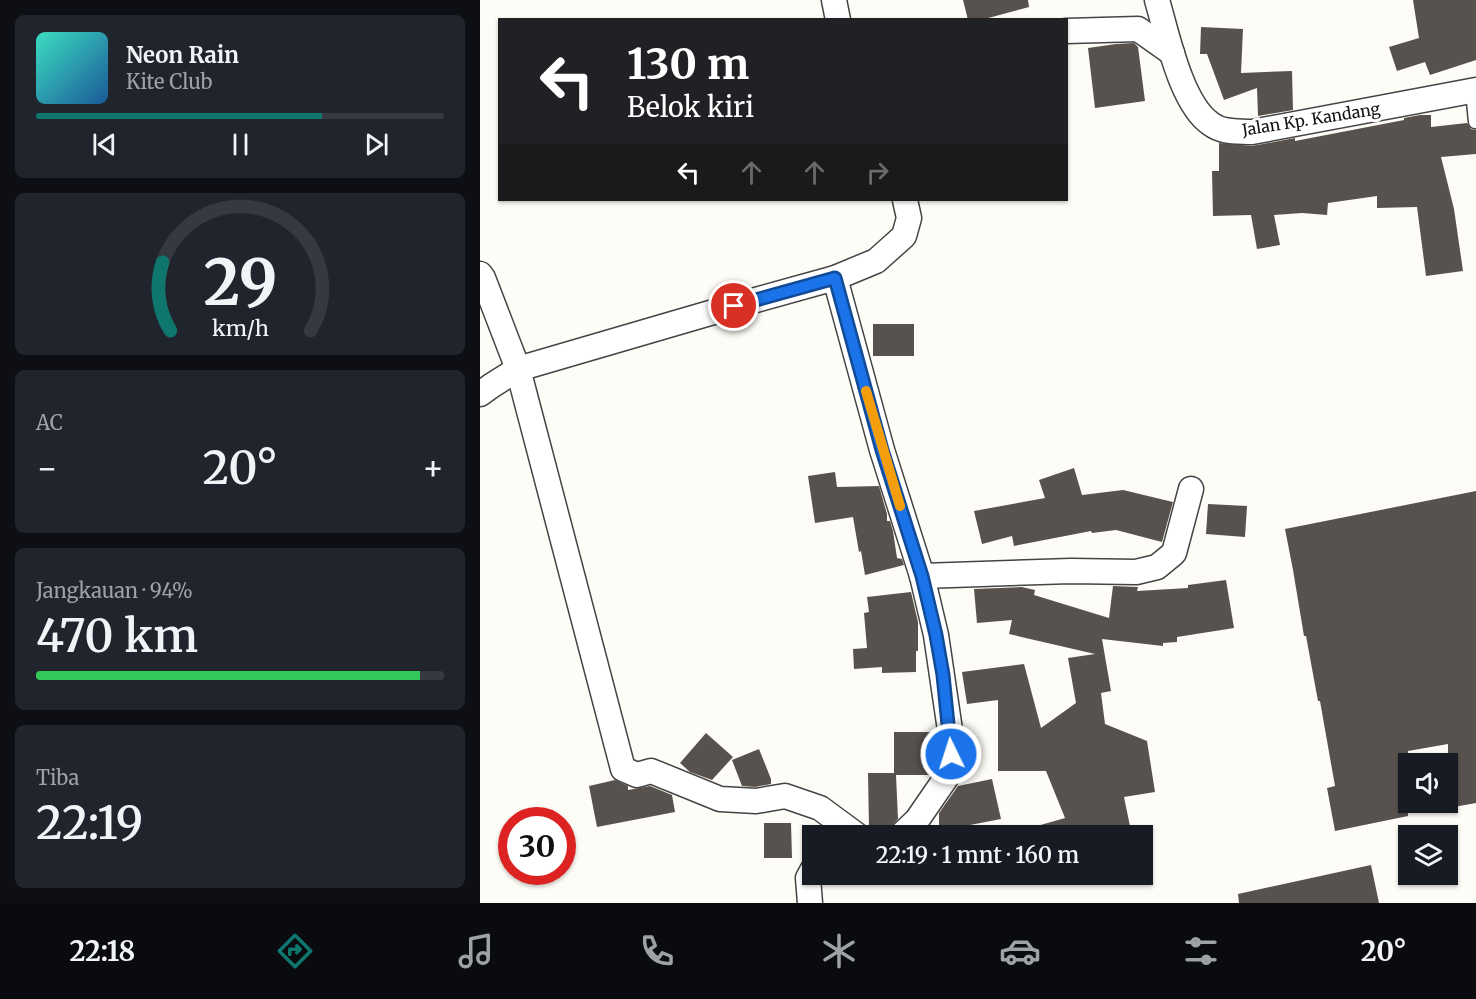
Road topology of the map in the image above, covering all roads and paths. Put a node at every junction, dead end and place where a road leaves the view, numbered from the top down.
1 (834, 0) edge
2 (1157, 0) edge
3 (838, 18) edge
4 (1068, 31) edge
5 (1173, 53) junction
6 (1474, 90) edge
7 (1475, 122) edge
8 (905, 201) edge
9 (480, 274) edge
10 (835, 278) junction
11 (518, 369) junction
12 (480, 394) edge
13 (1191, 489) dead end
14 (922, 576) junction
15 (843, 825) edge
16 (912, 825) edge
17 (809, 885) edge
18 (810, 903) edge

1 - 3 street
2 - 5 street, Jalan Kp. Kandang
4 - 5 street
5 - 6 street, Jalan Kp. Kandang
6 - 7 lane
8 - 10 street
9 - 11 street
10 - 11 street
10 - 14 street
11 - 12 street
11 - 15 street
13 - 14 street
14 - 16 street
17 - 18 street

